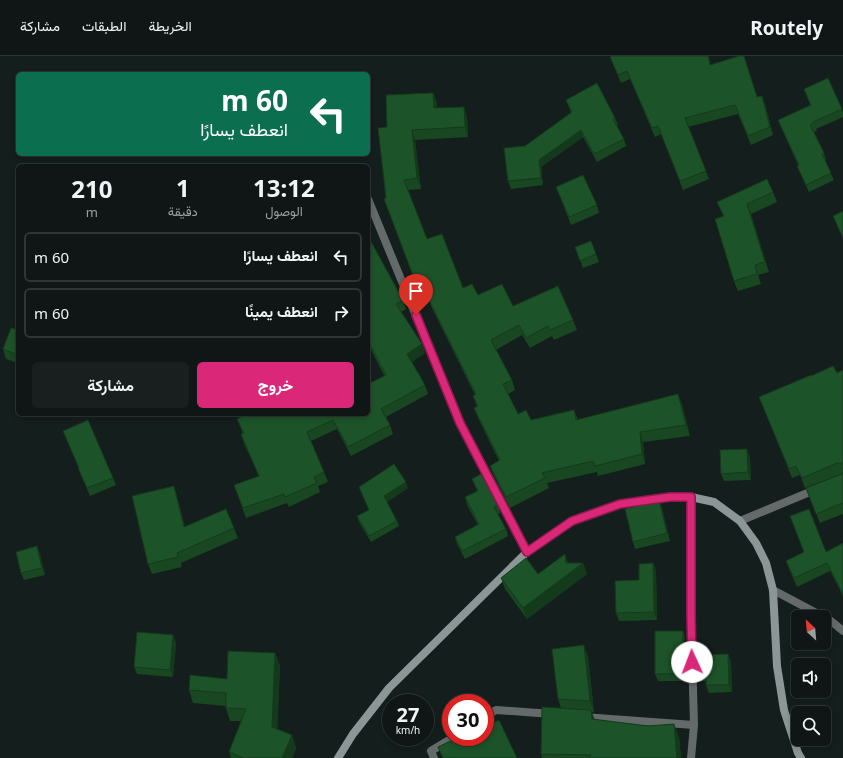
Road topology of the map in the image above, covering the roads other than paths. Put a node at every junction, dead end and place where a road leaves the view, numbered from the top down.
1 (370, 204) edge
2 (821, 487) edge
3 (691, 497) junction
4 (740, 521) junction
5 (527, 552) junction
6 (773, 590) junction
7 (811, 610) edge
8 (831, 621) edge
9 (843, 631) edge
10 (494, 711) edge
11 (559, 715) edge
12 (575, 716) edge
13 (694, 726) junction
14 (442, 744) edge
15 (338, 758) edge
16 (434, 758) edge
17 (691, 758) edge
18 (801, 758) edge

1 - 5 street
2 - 4 street
3 - 4 main road
3 - 5 main road
3 - 13 street
4 - 6 main road
5 - 15 main road
6 - 7 street
6 - 18 main road
8 - 9 street
10 - 11 street
12 - 13 street
13 - 17 street
14 - 16 street

